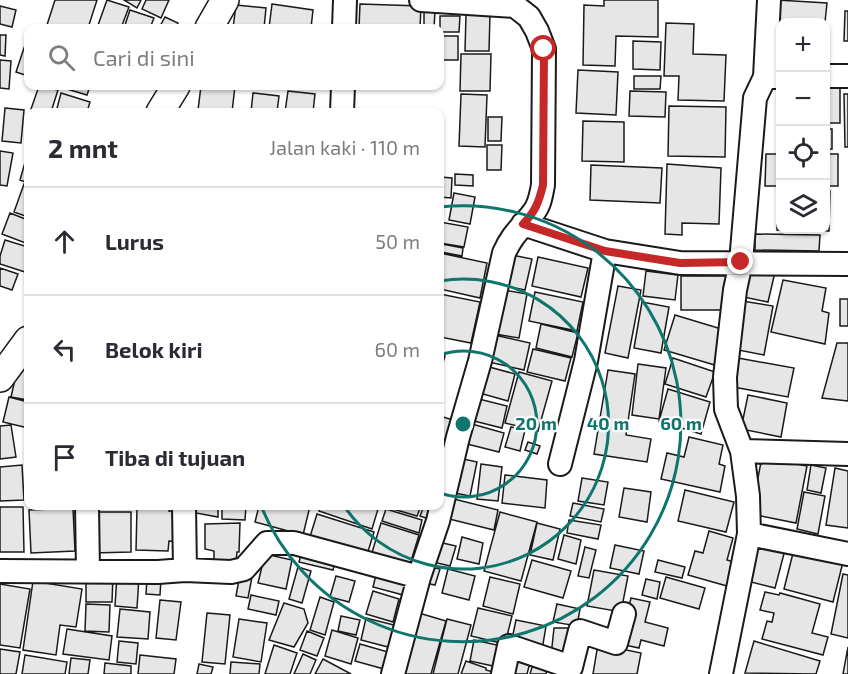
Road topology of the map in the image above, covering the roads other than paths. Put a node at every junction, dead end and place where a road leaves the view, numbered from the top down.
1 (225, 0) edge
2 (345, 0) edge
3 (421, 0) edge
4 (769, 0) edge
5 (211, 24) edge
6 (344, 24) edge
7 (830, 76) edge
8 (848, 76) edge
9 (767, 82) edge
10 (174, 90) edge
11 (343, 90) edge
12 (162, 108) edge
13 (342, 108) edge
14 (523, 224) junction
15 (605, 251) junction
16 (741, 262) junction
17 (848, 264) edge
18 (24, 352) edge
19 (0, 378) edge
20 (742, 451) junction
21 (848, 454) edge
22 (560, 464) dead end
23 (444, 496) edge
24 (87, 510) edge
25 (184, 510) edge
26 (441, 510) edge
27 (749, 534) junction
28 (848, 554) edge
29 (185, 570) junction
30 (0, 571) edge
31 (88, 571) junction
32 (418, 577) junction
33 (624, 614) dead end
34 (393, 674) edge
35 (503, 674) edge
36 (721, 674) edge

1 - 5 street
2 - 6 street
3 - 14 street
4 - 9 street
7 - 8 street
9 - 16 street
10 - 12 street
11 - 13 street
14 - 15 street
14 - 23 street
15 - 16 street
15 - 22 street
16 - 17 street
16 - 20 street
18 - 19 street
20 - 21 street
20 - 27 street
24 - 31 street
25 - 29 street
26 - 32 street
27 - 28 street
27 - 36 street
29 - 31 street
29 - 32 street
30 - 31 street
32 - 34 street
33 - 35 street

